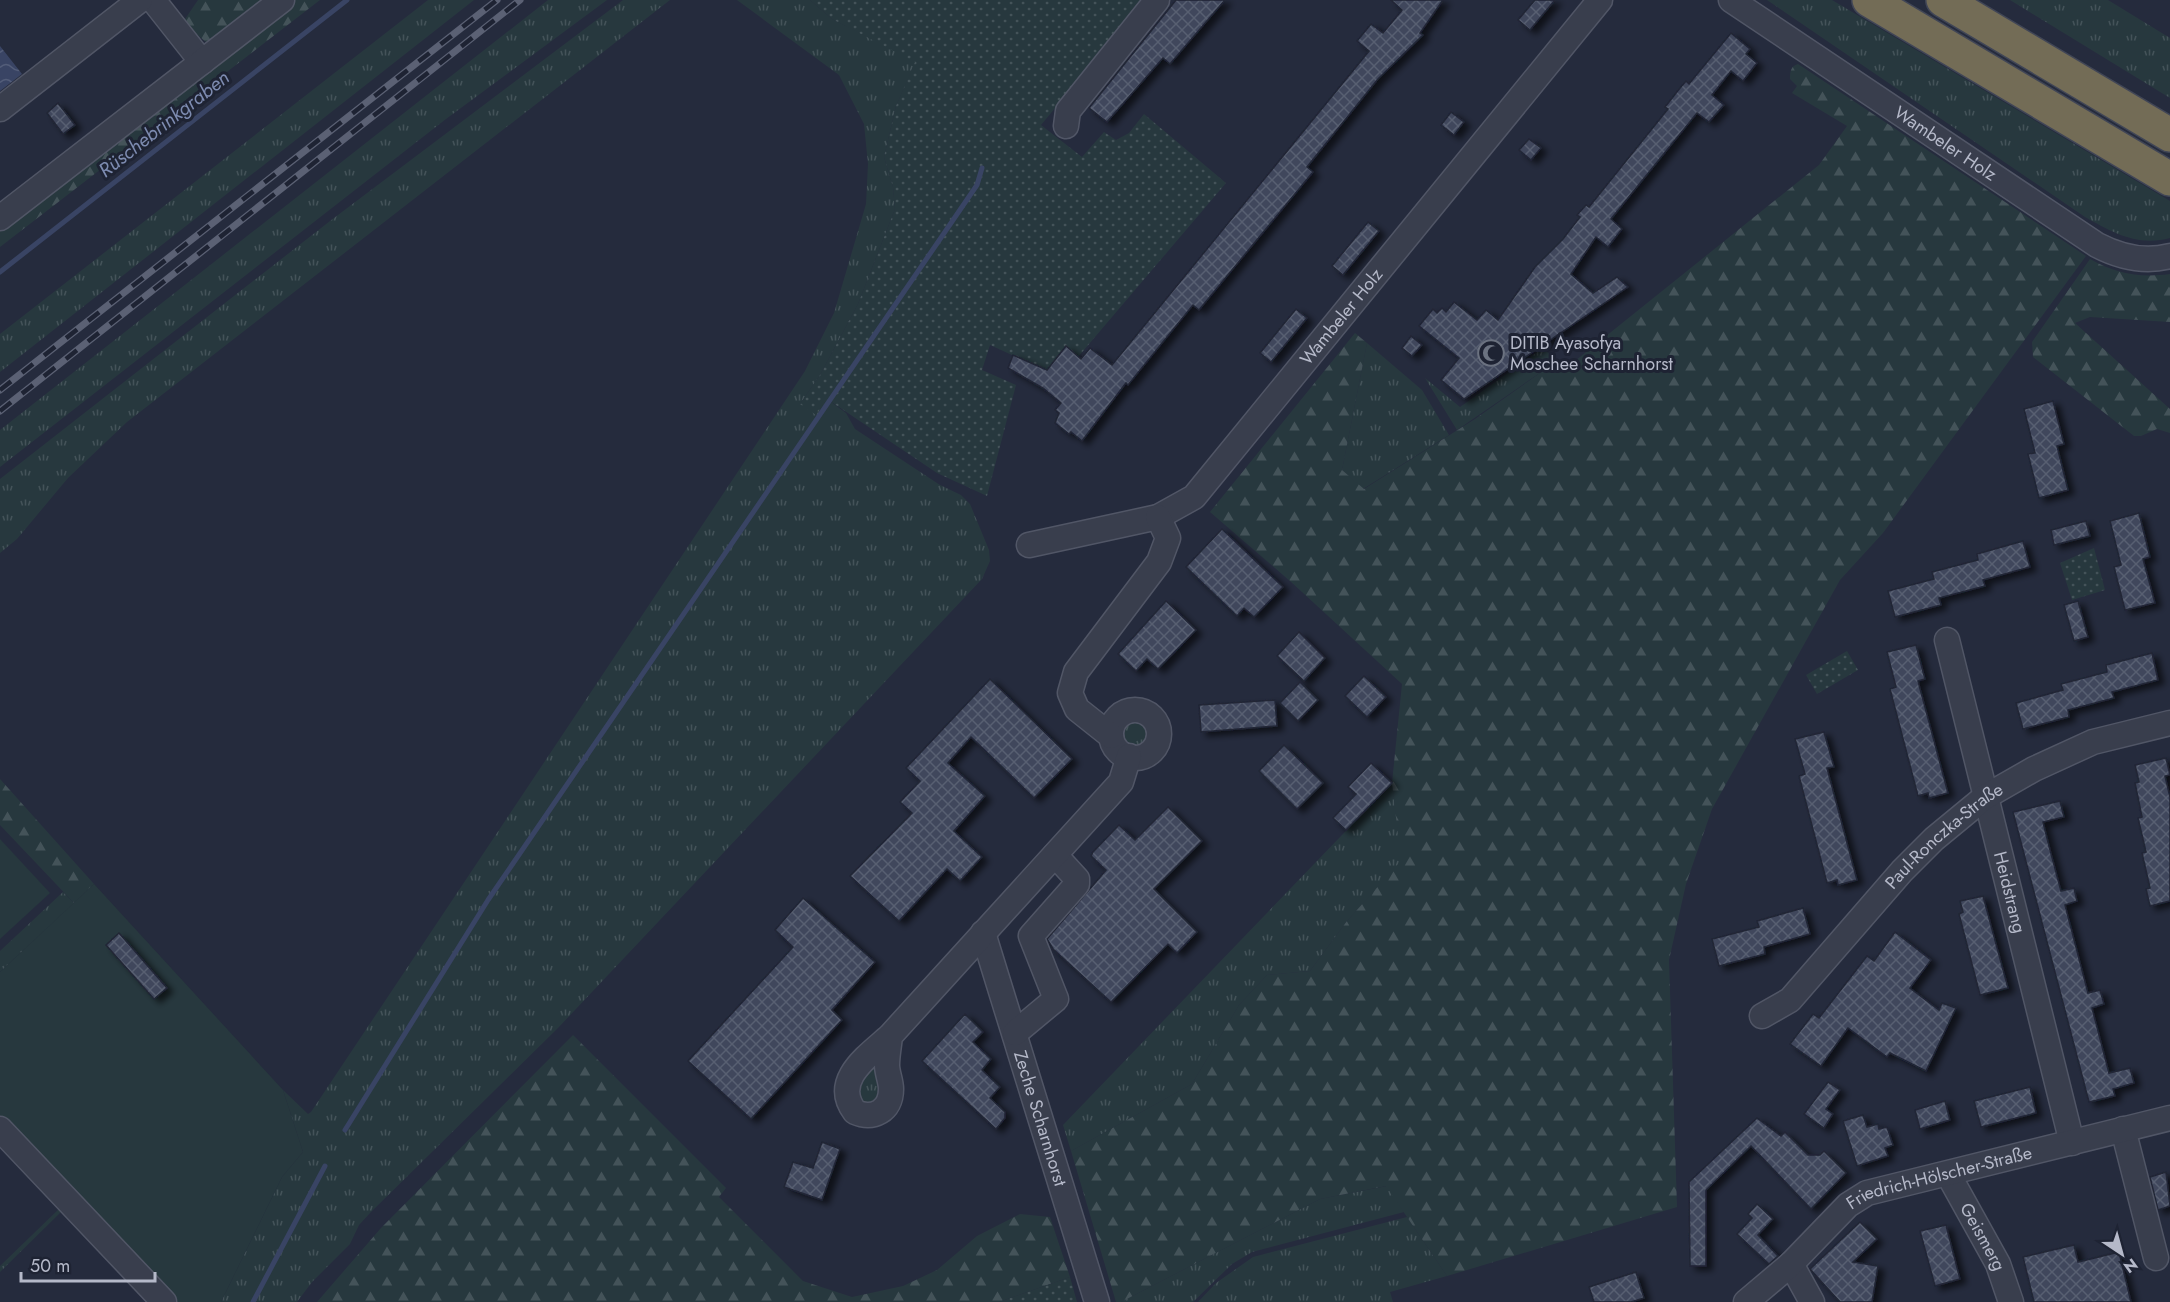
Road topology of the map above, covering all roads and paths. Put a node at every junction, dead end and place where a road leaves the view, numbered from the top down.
1 (140, 0) edge
2 (153, 0) edge
3 (282, 0) edge
4 (1157, 0) edge
5 (1600, 0) edge
6 (1731, 0) edge
7 (1869, 0) edge
8 (1943, 0) edge
9 (202, 62) junction
10 (0, 109) edge
11 (1066, 126) dead end
12 (2170, 135) edge
13 (2170, 179) edge
14 (0, 218) edge
15 (2170, 256) edge
16 (1158, 517) junction
17 (1029, 544) dead end
18 (1947, 640) dead end
19 (2170, 723) edge
20 (1111, 736) junction
21 (1129, 756) junction
22 (1985, 798) junction
23 (1055, 855) junction
24 (983, 933) junction
25 (1762, 1016) dead end
26 (1015, 1033) junction
27 (890, 1036) dead end
28 (2170, 1118) edge
29 (0, 1129) edge
30 (2124, 1129) junction
31 (2072, 1143) junction
32 (1948, 1174) junction
33 (2156, 1258) dead end
34 (1791, 1264) junction
35 (164, 1302) edge
36 (1097, 1302) edge
37 (1746, 1302) edge
38 (1812, 1302) edge
39 (2011, 1302) edge

1 - 10 street
2 - 9 street
3 - 9 street
4 - 11 street
5 - 16 street, Wambeler Holz
6 - 15 street, Wambeler Holz
7 - 13 highway
8 - 12 highway
9 - 14 street
16 - 17 street, Wambeler Holz
16 - 20 street
18 - 22 street, Heidstrang
19 - 22 street, Paul-Ronczka-Straße
20 - 21 street
20 - 21 street
21 - 23 street
22 - 25 street, Paul-Ronczka-Straße
22 - 31 street, Heidstrang
23 - 24 street
23 - 26 street
24 - 26 street, Zeche Scharnhorst
24 - 27 street
26 - 36 street, Zeche Scharnhorst
28 - 30 street, Friedrich-Hölscher-Straße
29 - 35 street
30 - 31 street, Friedrich-Hölscher-Straße
30 - 33 street
31 - 32 street, Friedrich-Hölscher-Straße
32 - 34 street, Friedrich-Hölscher-Straße
32 - 39 street, Geismerg
34 - 37 street, Friedrich-Hölscher-Straße
34 - 38 street

